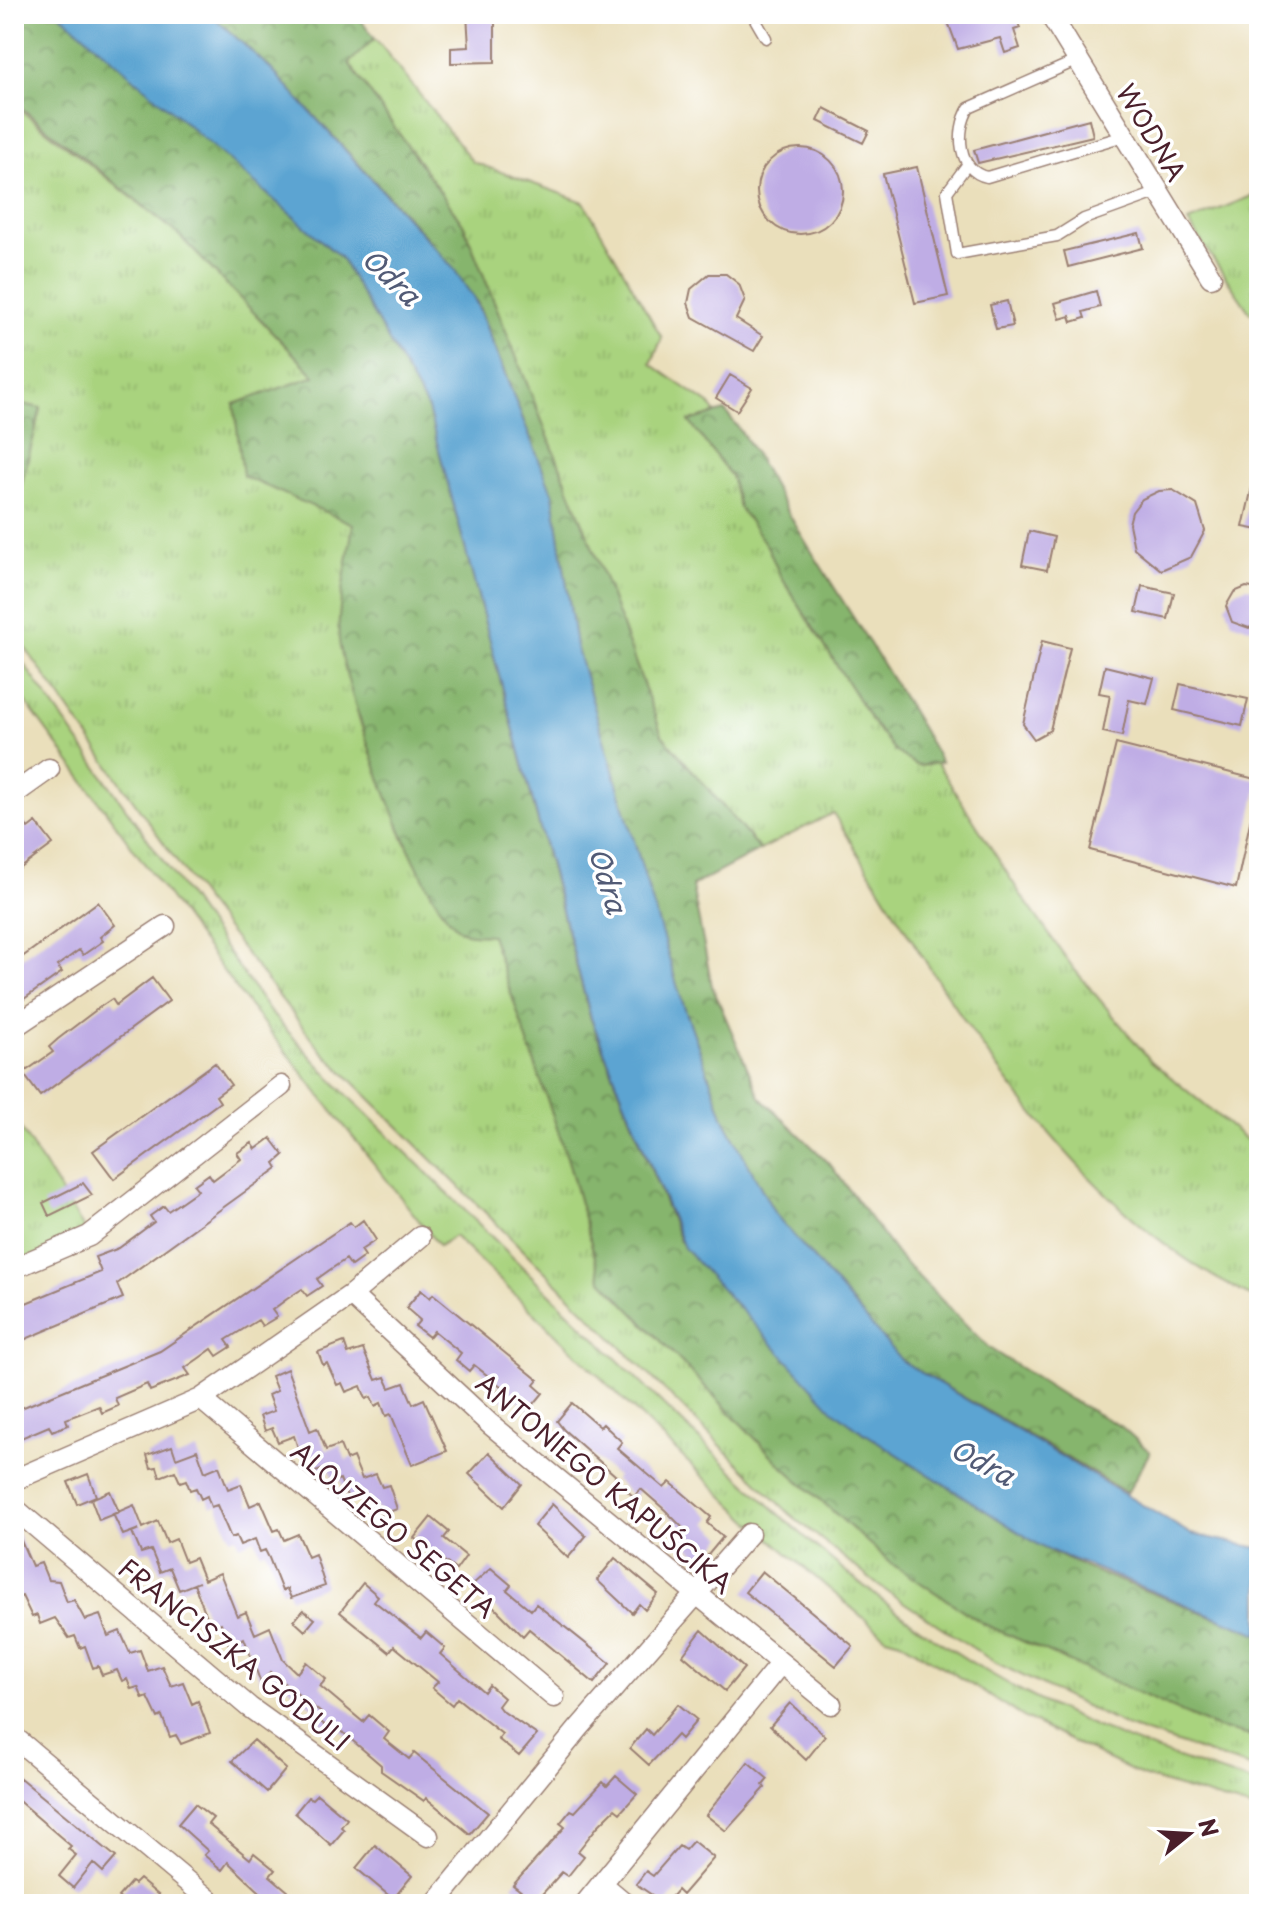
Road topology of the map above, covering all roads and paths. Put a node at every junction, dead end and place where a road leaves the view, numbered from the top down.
1 (752, 14) edge
2 (1050, 14) edge
3 (766, 38) dead end
4 (1078, 60) junction
5 (1124, 136) junction
6 (967, 165) junction
7 (1159, 192) junction
8 (1211, 277) dead end
9 (49, 769) dead end
10 (14, 794) edge
11 (165, 926) dead end
12 (14, 1027) edge
13 (281, 1086) dead end
14 (420, 1237) dead end
15 (14, 1268) edge
16 (351, 1295) junction
17 (201, 1399) junction
18 (14, 1480) edge
19 (14, 1508) edge
20 (749, 1534) dead end
21 (696, 1591) junction
22 (780, 1664) junction
23 (554, 1697) dead end
24 (831, 1704) dead end
25 (17, 1746) edge
26 (428, 1836) dead end
27 (602, 1884) junction
28 (214, 1904) edge
29 (435, 1904) edge
30 (585, 1904) edge
31 (626, 1904) edge

1 - 3 lane
2 - 4 street, WODNA
4 - 5 street, WODNA
4 - 6 lane
5 - 6 lane
5 - 7 street, WODNA
6 - 7 lane
7 - 8 street, WODNA
9 - 10 street
11 - 12 street
13 - 15 street
14 - 16 street
16 - 17 street
16 - 21 street, ANTONIEGO KAPUŚCIKA
17 - 18 street
17 - 23 street, ALOJZEGO SEGETA
19 - 26 street, FRANCISZKA GODULI
20 - 21 street
21 - 22 street, ANTONIEGO KAPUŚCIKA
21 - 29 street
22 - 24 street, ANTONIEGO KAPUŚCIKA
22 - 27 street
25 - 28 street
27 - 30 street
27 - 31 street

